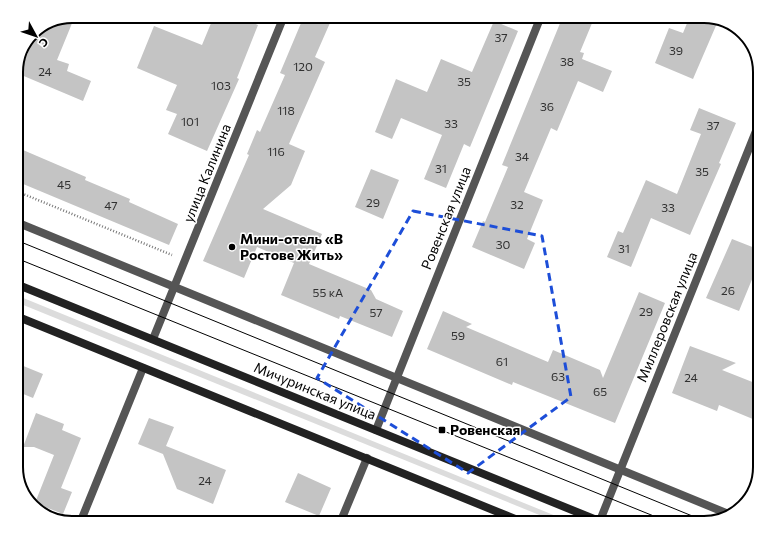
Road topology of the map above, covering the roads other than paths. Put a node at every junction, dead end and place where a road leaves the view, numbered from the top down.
1 (281, 23) edge
2 (538, 23) edge
3 (753, 139) edge
4 (23, 225) edge
5 (175, 286) junction
6 (23, 287) edge
7 (23, 319) edge
8 (153, 339) junction
9 (143, 368) junction
10 (396, 379) junction
11 (376, 430) junction
12 (367, 458) junction
13 (621, 469) junction
14 (723, 512) edge
15 (83, 516) edge
16 (343, 516) edge
17 (508, 516) edge
18 (586, 516) edge
19 (603, 516) edge

1 - 5 street, улица Калинина
2 - 10 street, Ровенская улица
3 - 13 street, Миллеровская улица
4 - 5 street
5 - 8 street, улица Калинина
5 - 10 street
6 - 8 main road, Мичуринская улица
7 - 9 main road
8 - 11 main road, Мичуринская улица
9 - 12 main road
9 - 15 street
10 - 11 street, Ровенская улица
10 - 13 street
11 - 18 main road, Мичуринская улица
12 - 16 street
12 - 17 main road
13 - 14 street
13 - 19 street, Миллеровская улица

